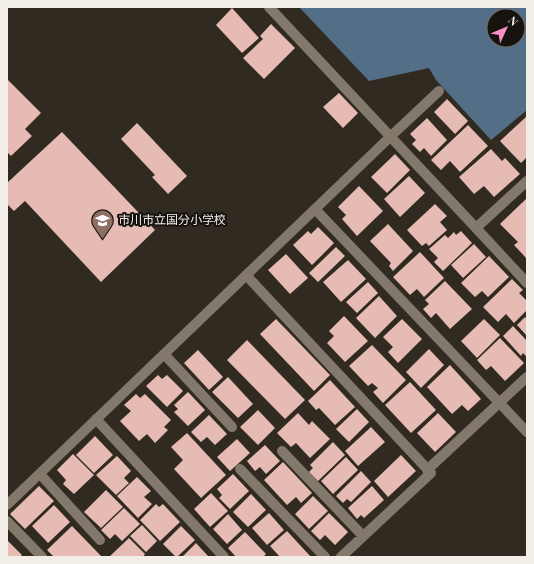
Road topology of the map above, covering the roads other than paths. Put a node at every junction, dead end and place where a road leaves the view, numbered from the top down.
1 (269, 7) edge
2 (439, 91) dead end
3 (390, 137) junction
4 (527, 181) edge
5 (315, 209) junction
6 (476, 228) junction
7 (246, 275) junction
8 (527, 283) edge
9 (164, 354) junction
10 (527, 377) edge
11 (499, 403) junction
12 (96, 419) junction
13 (232, 427) dead end
14 (527, 432) edge
15 (282, 451) dead end
16 (240, 469) dead end
17 (429, 471) junction
18 (40, 474) junction
19 (7, 505) edge
20 (7, 521) edge
21 (363, 536) junction
22 (100, 540) dead end
23 (42, 557) edge
24 (224, 557) edge
25 (325, 557) edge
26 (341, 557) edge

1 - 3 street
2 - 3 street
3 - 5 street
3 - 6 street
4 - 6 street
5 - 7 street
5 - 11 street
6 - 8 street
7 - 9 street
7 - 17 street
9 - 12 street
9 - 13 street
10 - 11 street
11 - 14 street
11 - 17 street
12 - 18 street
12 - 24 street
15 - 21 street
16 - 25 street
17 - 21 street
18 - 19 street
18 - 22 street
20 - 23 street
21 - 26 street

